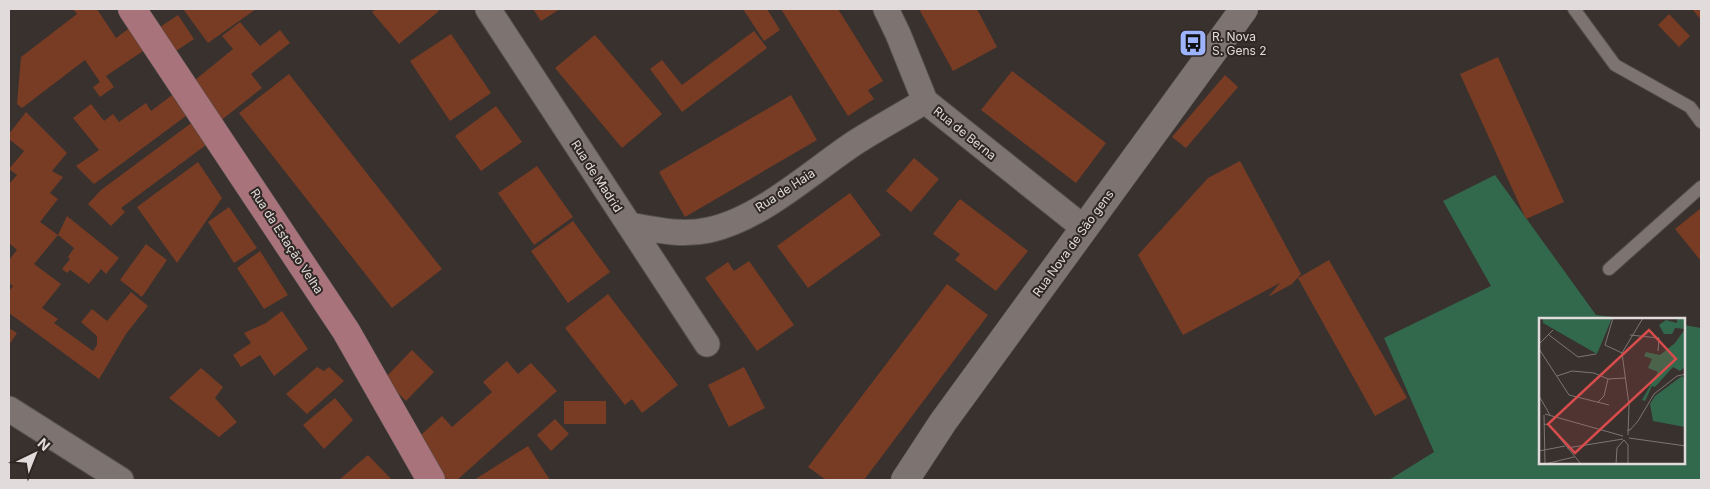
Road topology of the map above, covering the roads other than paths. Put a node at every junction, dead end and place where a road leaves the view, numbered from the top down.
1 (132, 9) edge
2 (488, 9) edge
3 (886, 9) edge
4 (1244, 9) edge
5 (1574, 9) edge
6 (925, 101) junction
7 (1701, 122) edge
8 (1701, 186) edge
9 (629, 225) junction
10 (1084, 228) junction
11 (1609, 269) dead end
12 (707, 344) dead end
13 (9, 409) edge
14 (121, 480) edge
15 (431, 480) edge
16 (905, 480) edge

1 - 15 main road, Rua da Estação Velha
2 - 9 street, Rua de Madrid
3 - 6 street, Rua de Berna
4 - 10 street, Rua Nova de São gens
5 - 7 lane
6 - 9 street, Rua de Haia
6 - 10 street, Rua de Berna
8 - 11 lane
9 - 12 street, Rua de Madrid
10 - 16 street, Rua Nova de São gens
13 - 14 street

